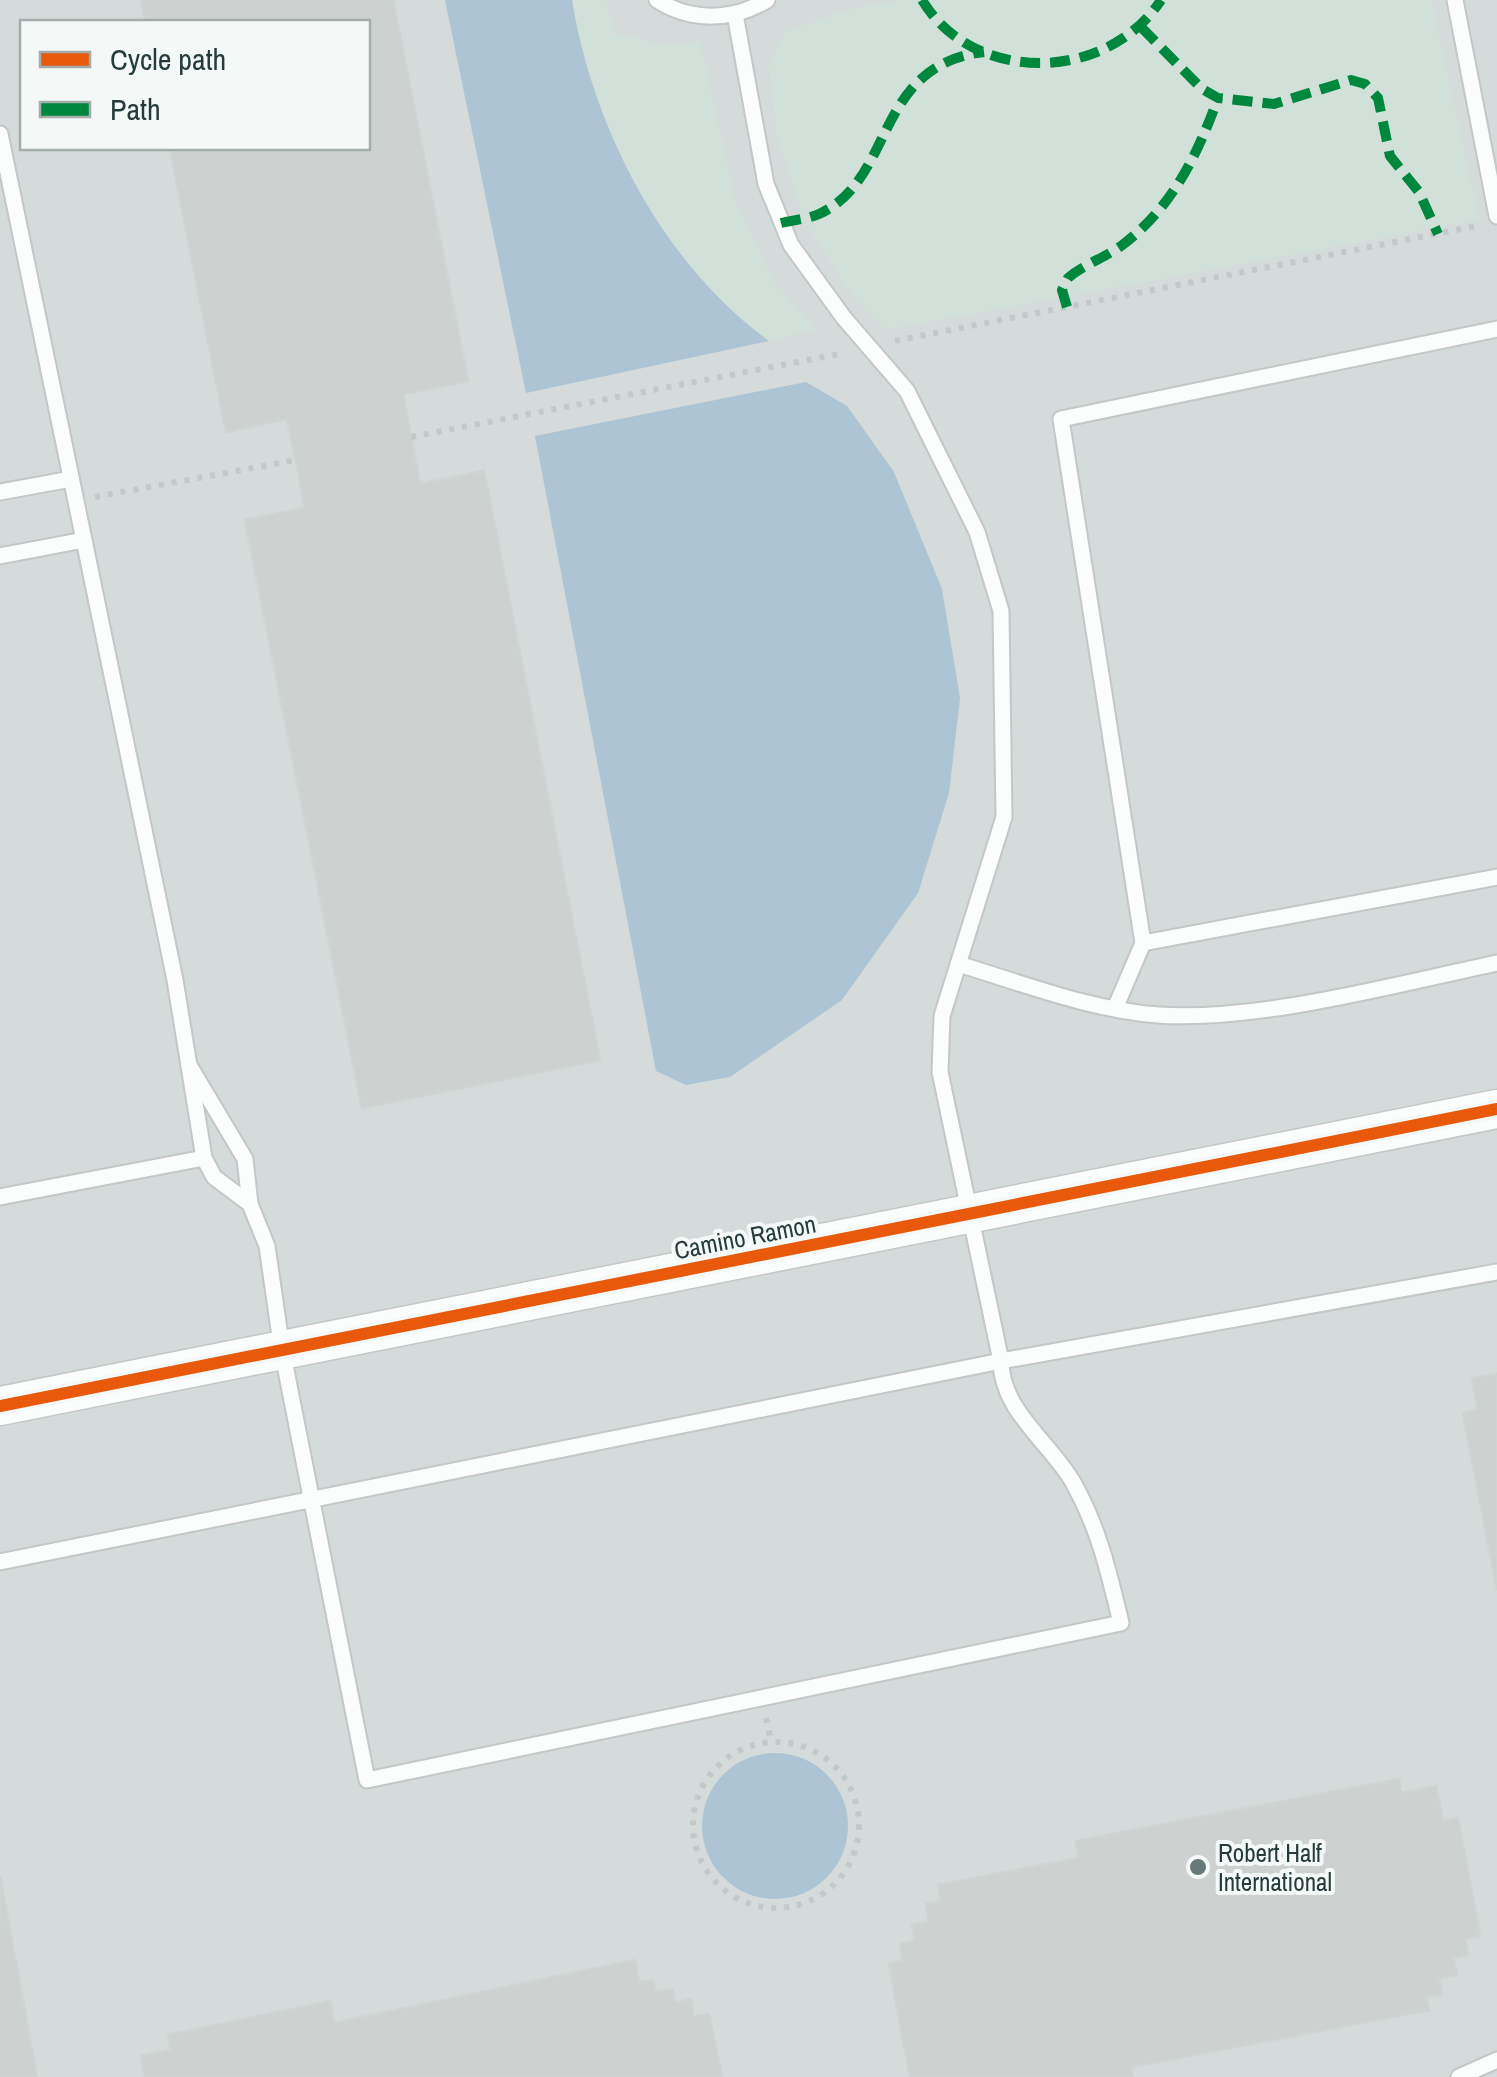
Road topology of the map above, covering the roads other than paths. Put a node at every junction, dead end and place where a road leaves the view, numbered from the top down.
1 (656, 0) edge
2 (767, 0) edge
3 (1455, 0) edge
4 (736, 14) junction
5 (0, 134) edge
6 (1497, 216) edge
7 (1497, 329) edge
8 (70, 479) junction
9 (0, 492) edge
10 (84, 540) junction
11 (0, 556) edge
12 (1497, 877) edge
13 (1143, 943) junction
14 (1497, 962) edge
15 (958, 964) junction
16 (1116, 1006) junction
17 (189, 1065) junction
18 (1497, 1109) edge
19 (204, 1158) junction
20 (0, 1197) edge
21 (250, 1204) junction
22 (971, 1216) junction
23 (1497, 1272) edge
24 (282, 1350) junction
25 (1002, 1361) junction
26 (0, 1406) edge
27 (312, 1503) junction
28 (0, 1562) edge
29 (1497, 2060) edge
30 (1459, 2077) edge

1 - 4 lane
2 - 4 lane
3 - 6 lane
4 - 15 lane
5 - 8 lane
7 - 13 lane
8 - 9 lane
8 - 10 lane
10 - 11 lane
10 - 17 lane
12 - 13 lane
13 - 16 lane
14 - 16 lane
15 - 16 lane
15 - 22 lane
17 - 19 lane
17 - 21 lane
18 - 22 street, Camino Ramon
19 - 20 lane
19 - 21 lane
21 - 24 lane
22 - 24 street, Camino Ramon
22 - 25 lane
23 - 25 lane
24 - 26 street, Camino Ramon
24 - 27 lane
25 - 27 lane
25 - 27 lane
27 - 28 lane
29 - 30 lane

